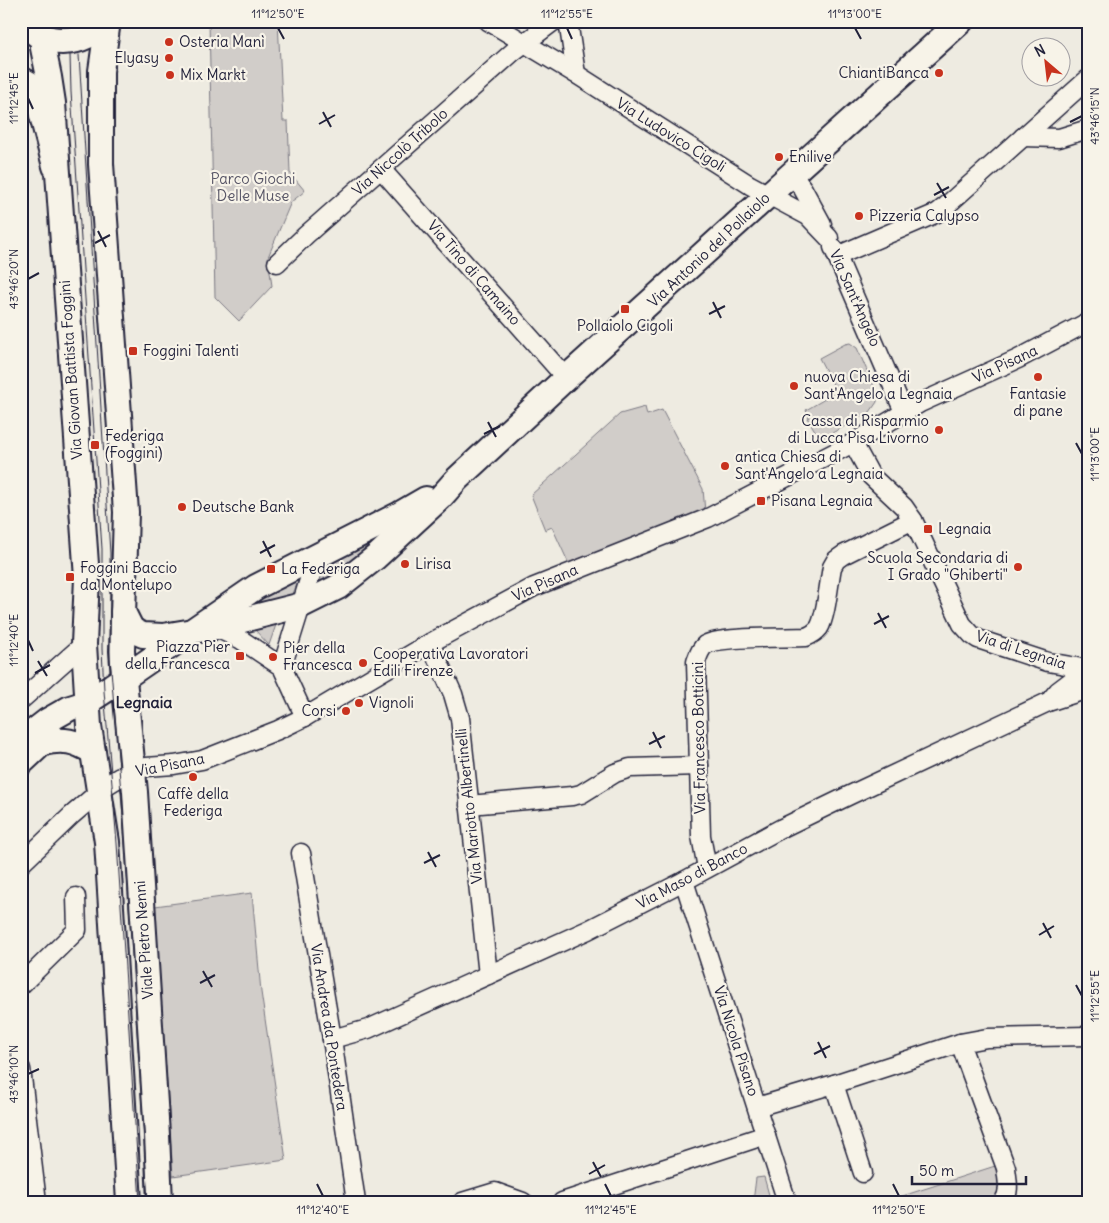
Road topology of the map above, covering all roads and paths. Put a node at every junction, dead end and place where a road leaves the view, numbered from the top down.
1 (107, 21) edge
2 (488, 21) edge
3 (554, 21) edge
4 (568, 21) edge
5 (961, 21) edge
6 (30, 34) edge
7 (524, 42) junction
8 (576, 74) junction
9 (1088, 79) edge
10 (21, 80) edge
11 (1088, 129) edge
12 (1023, 137) junction
13 (56, 166) junction
14 (381, 169) junction
15 (792, 174) junction
16 (768, 195) junction
17 (828, 238) junction
18 (837, 256) junction
19 (277, 263) dead end
20 (1088, 322) edge
21 (566, 378) junction
22 (904, 412) junction
23 (853, 443) junction
24 (457, 479) junction
25 (914, 520) junction
26 (320, 554) junction
27 (302, 605) junction
28 (123, 612) junction
29 (201, 630) junction
30 (430, 643) junction
31 (84, 644) junction
32 (1048, 662) junction
33 (282, 667) junction
34 (1088, 669) edge
35 (124, 679) junction
36 (1088, 689) edge
37 (1053, 697) junction
38 (21, 700) edge
39 (87, 703) junction
40 (305, 717) junction
41 (31, 733) edge
42 (93, 752) junction
43 (21, 763) edge
44 (699, 766) junction
45 (133, 771) junction
46 (100, 791) junction
47 (469, 805) junction
48 (300, 853) dead end
49 (21, 864) edge
50 (707, 868) junction
51 (684, 881) junction
52 (76, 897) dead end
53 (488, 975) junction
54 (21, 985) edge
55 (1088, 1036) edge
56 (332, 1039) junction
57 (960, 1043) junction
58 (21, 1069) edge
59 (834, 1084) junction
60 (757, 1108) junction
61 (766, 1135) junction
62 (864, 1173) dead end
63 (37, 1202) edge
64 (129, 1202) edge
65 (160, 1202) edge
66 (356, 1202) edge
67 (462, 1202) edge
68 (523, 1202) edge
69 (562, 1202) edge
70 (788, 1202) edge
71 (1003, 1202) edge

1 - 6 main road
1 - 28 main road
2 - 7 street, Via Ludovico Cigoli
3 - 7 street, Via Niccolò Tribolo
4 - 8 street
5 - 15 main road, Via Antonio del Pollaiolo
6 - 13 main road, Via Giovan Battista Foggini
7 - 8 street, Via Ludovico Cigoli
7 - 14 street, Via Niccolò Tribolo
8 - 16 street, Via Ludovico Cigoli
9 - 12 street
10 - 13 main road
11 - 12 street
12 - 18 street
13 - 31 main road, Via Giovan Battista Foggini
14 - 19 street, Via Niccolò Tribolo
14 - 21 street, Via Tino di Camaino
15 - 16 main road, Via Antonio del Pollaiolo
15 - 17 street, Via Sant'Angelo
16 - 17 street, Via Sant'Angelo
16 - 21 main road, Via Antonio del Pollaiolo
17 - 18 street, Via Sant'Angelo
18 - 22 street, Via Sant'Angelo
20 - 22 street, Via Pisana
21 - 24 main road, Via Antonio del Pollaiolo
22 - 23 street, Via Pisana
23 - 25 street, Via di Legnaia
23 - 30 street, Via Pisana
24 - 26 main road, Via Antonio del Pollaiolo
24 - 27 main road, Via Antonio del Pollaiolo
25 - 32 street, Via di Legnaia
25 - 44 street, Via Francesco Botticini
26 - 27 street
26 - 29 main road, Via Antonio del Pollaiolo
27 - 29 main road
27 - 33 street
28 - 29 main road
28 - 35 main road
29 - 33 street
29 - 35 main road, Via Antonio del Pollaiolo
30 - 40 street, Via Pisana
30 - 47 street, Via Mariotto Albertinelli
31 - 38 street
31 - 39 main road, Via Giovan Battista Foggini
32 - 34 street, Via di Legnaia
32 - 37 street
33 - 40 street
34 - 37 street, Via Maso di Banco
35 - 39 main road, Via Antonio del Pollaiolo
35 - 45 main road, Viale Pietro Nenni
36 - 37 street, Via Maso di Banco
37 - 50 street, Via Maso di Banco
39 - 41 main road, Via Antonio del Pollaiolo
39 - 42 main road, Viale Pietro Nenni
40 - 45 street, Via Pisana
41 - 42 main road
41 - 43 main road, Via Antonio del Pollaiolo
42 - 46 main road, Viale Pietro Nenni
44 - 47 street
44 - 50 street, Via Francesco Botticini
45 - 46 street, Via Pisana
45 - 65 main road, Viale Pietro Nenni
46 - 49 street, Via Pisana
46 - 64 main road, Viale Pietro Nenni
47 - 53 street, Via Mariotto Albertinelli
48 - 56 street, Via Andrea da Pontedera
50 - 51 street, Via Maso di Banco
51 - 53 street, Via Maso di Banco
51 - 60 street, Via Nicola Pisano
52 - 54 street
53 - 56 street, Via Maso di Banco
55 - 57 street
56 - 66 street, Via Andrea da Pontedera
57 - 59 street
57 - 71 street
58 - 63 street
59 - 60 street
59 - 62 street
60 - 61 street, Via Nicola Pisano
61 - 69 street
61 - 70 street, Via Nicola Pisano
67 - 68 street

